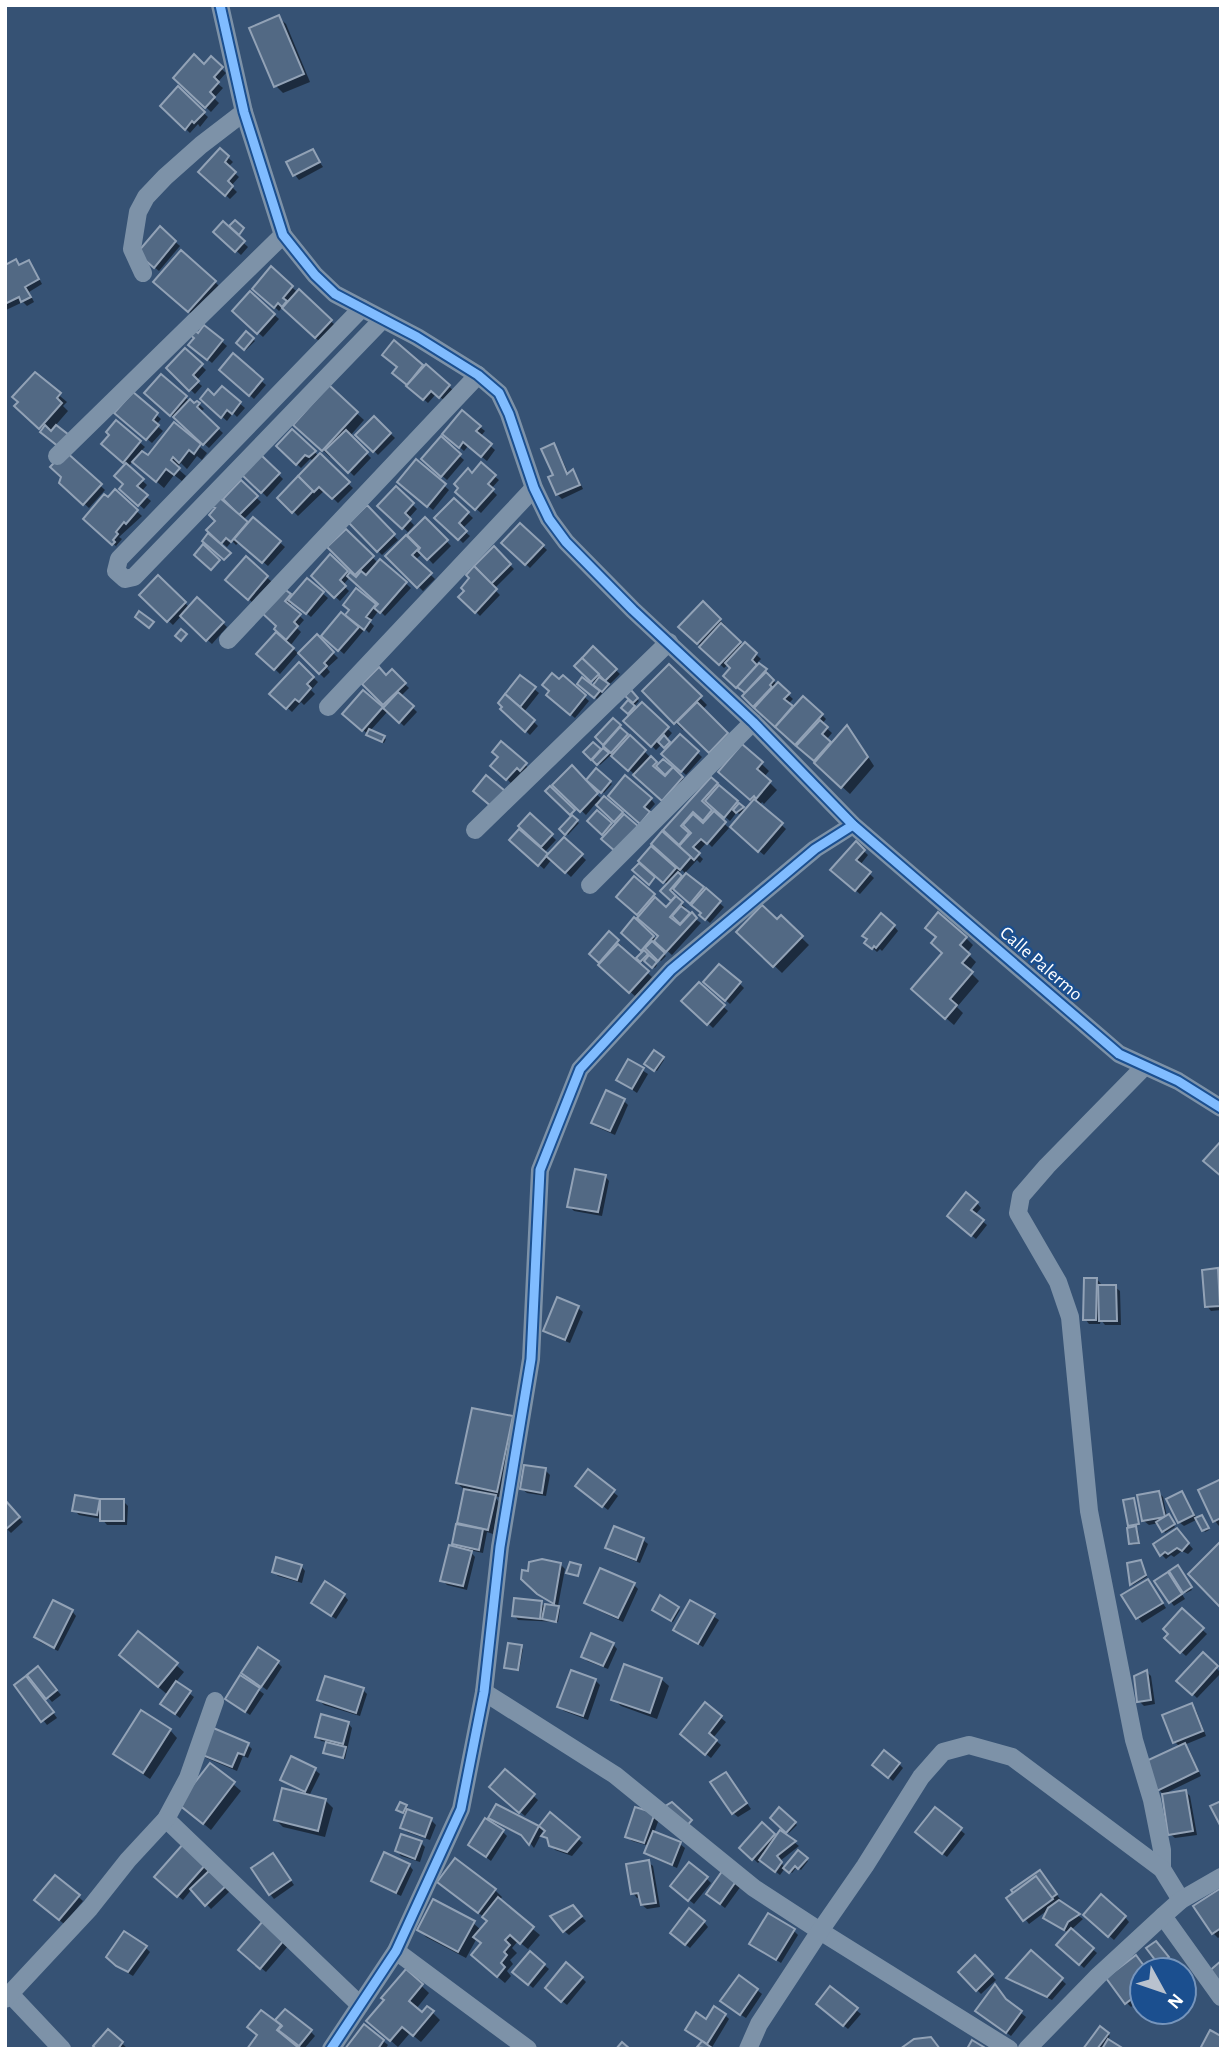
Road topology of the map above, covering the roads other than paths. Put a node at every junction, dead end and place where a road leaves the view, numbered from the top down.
1 (220, 5) edge
2 (244, 112) junction
3 (283, 235) junction
4 (143, 273) dead end
5 (362, 308) junction
6 (383, 319) junction
7 (478, 375) junction
8 (275, 397) junction
9 (292, 413) junction
10 (222, 453) junction
11 (57, 456) dead end
12 (239, 467) junction
13 (534, 488) junction
14 (180, 497) junction
15 (196, 512) junction
16 (228, 640) dead end
17 (669, 642) junction
18 (328, 707) dead end
19 (753, 722) junction
20 (853, 825) junction
21 (475, 830) dead end
22 (590, 885) dead end
23 (1145, 1066) junction
24 (1221, 1108) edge
25 (484, 1692) junction
26 (215, 1700) dead end
27 (166, 1819) junction
28 (1163, 1869) junction
29 (1221, 1877) edge
30 (1181, 1900) junction
31 (1163, 1916) junction
32 (820, 1931) junction
33 (396, 1951) junction
34 (8, 1997) edge
35 (1221, 1997) edge
36 (360, 2005) junction
37 (62, 2049) edge
38 (331, 2049) edge
39 (528, 2049) edge
40 (747, 2049) edge
41 (1009, 2049) edge
42 (1027, 2049) edge

1 - 2 street
2 - 3 street
2 - 4 street
3 - 5 street, Calle Palermo
3 - 11 street
5 - 6 street, Calle Palermo
5 - 8 street
6 - 7 street, Calle Palermo
6 - 9 street
7 - 13 street, Calle Palermo
7 - 16 street
8 - 9 street
8 - 10 street
9 - 12 street
10 - 12 street
10 - 14 street
12 - 15 street
13 - 17 street, Calle Palermo
13 - 18 street
14 - 15 street
14 - 15 street
17 - 19 street, Calle Palermo
17 - 21 street
19 - 20 street, Calle Palermo
19 - 22 street
20 - 23 street, Calle Palermo
20 - 25 street
23 - 24 street, Calle Palermo
23 - 28 street
25 - 32 street
25 - 33 street
26 - 27 street
27 - 34 street
27 - 36 street
28 - 30 street
28 - 32 street
29 - 30 street
30 - 31 street
31 - 35 street
31 - 42 street
32 - 40 street
32 - 41 street
33 - 36 street
33 - 39 street
34 - 37 street
36 - 38 street

